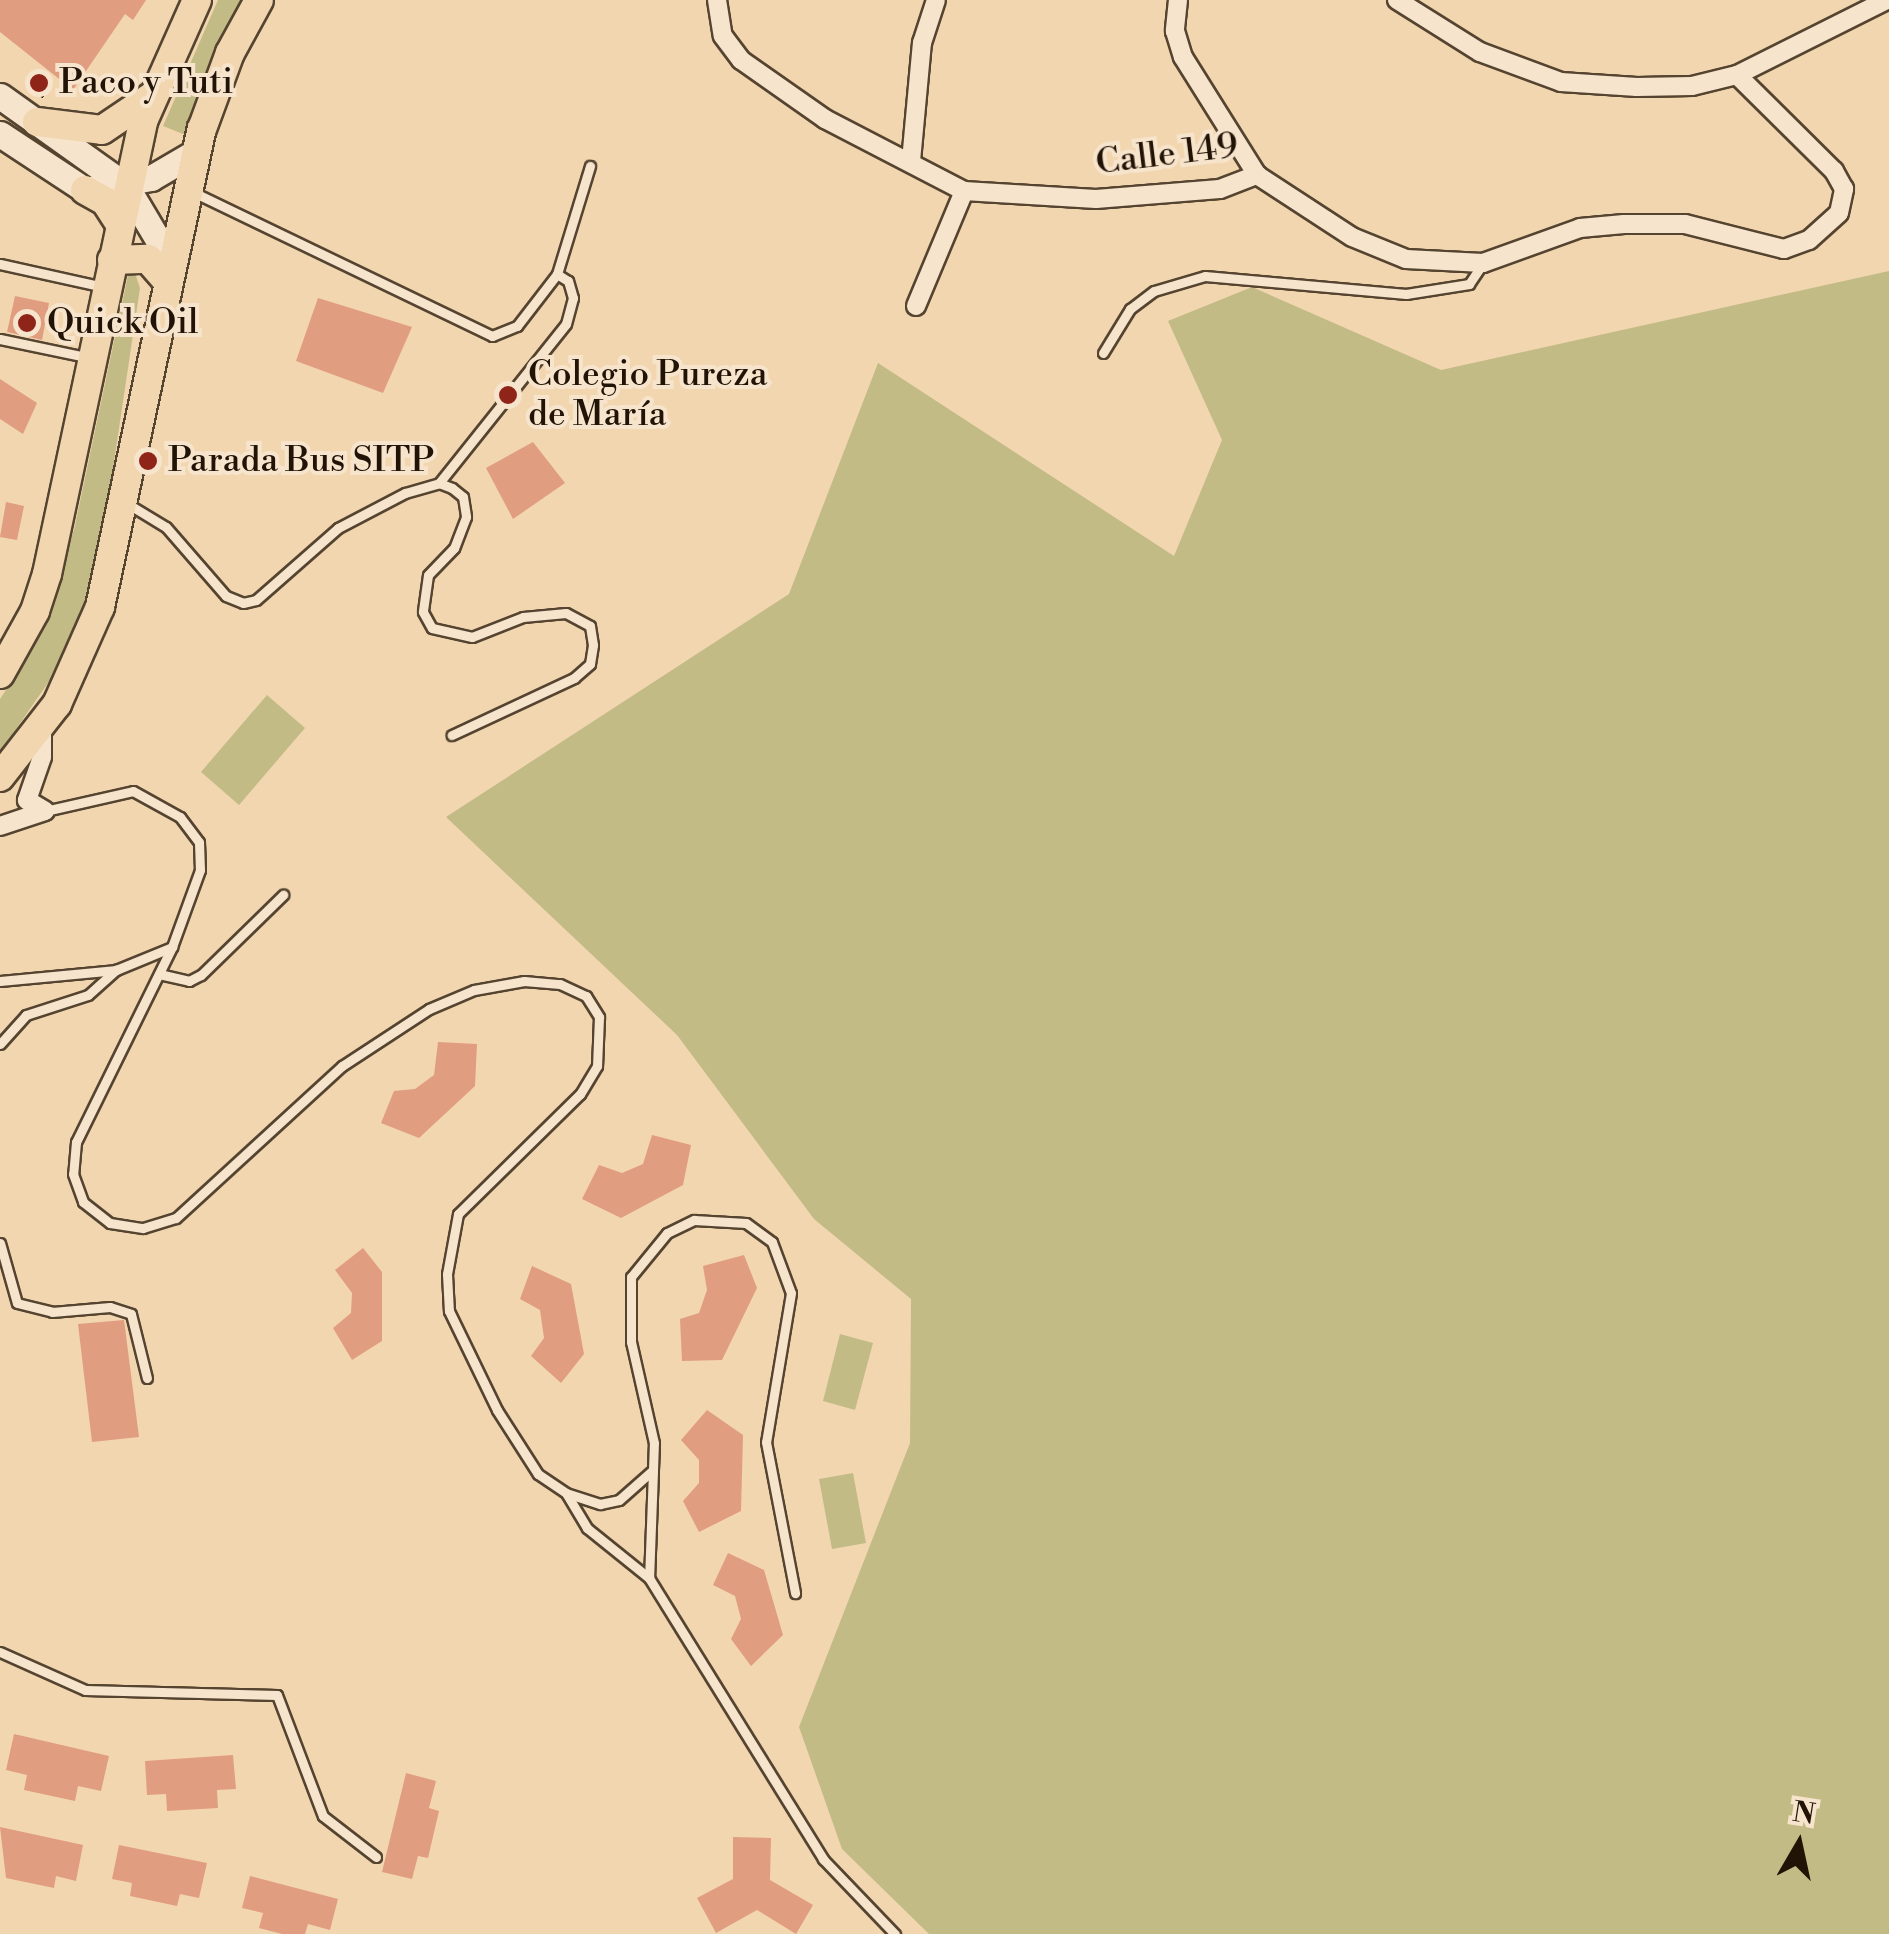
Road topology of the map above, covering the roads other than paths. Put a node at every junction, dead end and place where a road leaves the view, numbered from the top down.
1 (197, 0) edge
2 (259, 0) edge
3 (717, 0) edge
4 (936, 0) edge
5 (1178, 0) edge
6 (1397, 0) edge
7 (1886, 0) edge
8 (1737, 75) junction
9 (0, 96) edge
10 (152, 96) junction
11 (37, 122) junction
12 (0, 134) edge
13 (197, 151) junction
14 (911, 161) junction
15 (590, 166) dead end
16 (1257, 175) junction
17 (126, 186) junction
18 (187, 189) junction
19 (85, 190) junction
20 (964, 191) junction
21 (118, 221) junction
22 (1483, 263) junction
23 (0, 264) edge
24 (168, 270) junction
25 (109, 274) junction
26 (557, 274) junction
27 (916, 306) dead end
28 (0, 339) edge
29 (1103, 353) dead end
30 (93, 358) junction
31 (439, 483) junction
32 (124, 502) junction
33 (2, 667) edge
34 (42, 727) junction
35 (452, 735) dead end
36 (0, 777) edge
37 (45, 811) junction
38 (0, 826) edge
39 (283, 895) dead end
40 (172, 947) junction
41 (116, 970) junction
42 (159, 974) junction
43 (0, 981) edge
44 (0, 1044) edge
45 (0, 1243) edge
46 (147, 1378) dead end
47 (653, 1470) junction
48 (566, 1493) junction
49 (649, 1578) junction
50 (795, 1592) dead end
51 (0, 1652) edge
52 (376, 1858) dead end
53 (895, 1934) edge

1 - 10 main road
2 - 13 main road
3 - 14 street, Calle 149
4 - 14 street
5 - 16 street
6 - 8 street
7 - 8 street
8 - 22 street, Calle 149
9 - 11 main road
10 - 11 main road
10 - 17 main road
11 - 17 main road
12 - 19 main road
13 - 17 main road
13 - 18 main road
14 - 20 street, Calle 149
15 - 26 lane
16 - 20 street, Calle 149
16 - 22 street, Calle 149
17 - 19 main road
17 - 21 main road
17 - 24 main road
18 - 24 main road
18 - 26 lane
19 - 21 main road
20 - 27 street
21 - 25 main road
22 - 29 lane
23 - 25 lane
24 - 25 main road
24 - 32 main road
25 - 30 main road
26 - 31 lane
28 - 30 lane
30 - 33 main road
31 - 32 lane
31 - 35 lane
32 - 34 main road
34 - 36 main road
34 - 37 street
37 - 38 street
37 - 40 lane
39 - 42 lane
40 - 41 lane
40 - 42 lane
41 - 43 lane
41 - 44 lane
42 - 48 lane
45 - 46 lane
47 - 48 lane
47 - 49 lane
47 - 50 lane
48 - 49 lane
49 - 53 lane
51 - 52 lane

